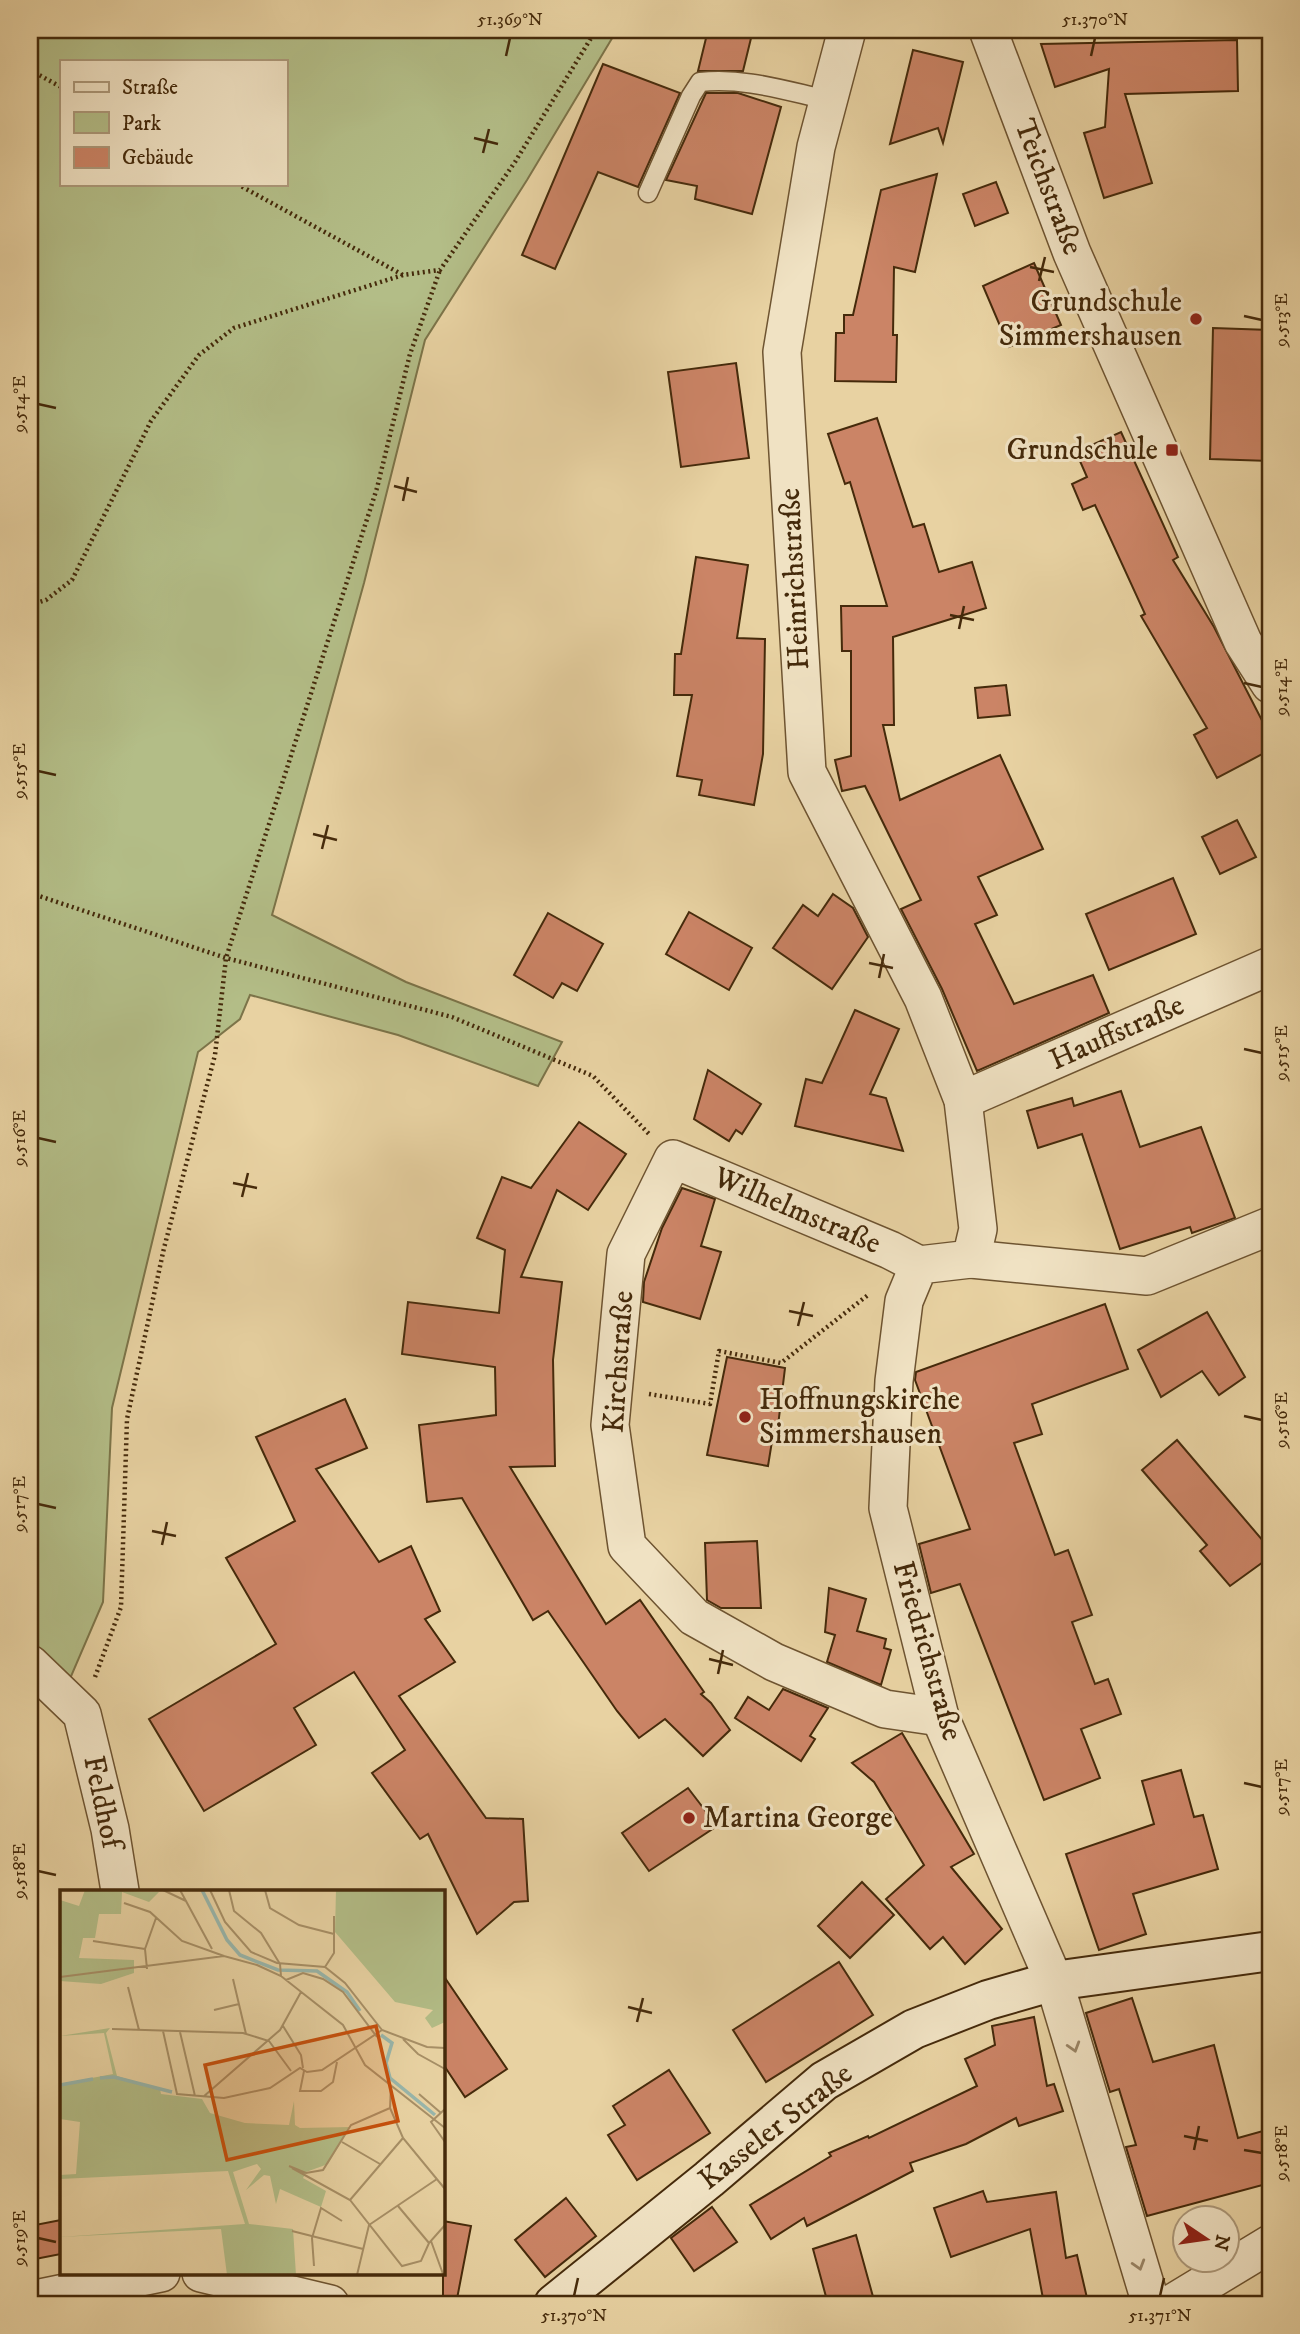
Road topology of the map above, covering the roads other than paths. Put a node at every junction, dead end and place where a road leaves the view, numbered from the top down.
1 (847, 30) edge
2 (988, 30) edge
3 (828, 100) junction
4 (648, 193) dead end
5 (1270, 684) edge
6 (1270, 966) edge
7 (963, 1100) junction
8 (673, 1159) joint
9 (1270, 1226) edge
10 (971, 1259) junction
11 (910, 1261) junction
12 (30, 1664) edge
13 (940, 1717) junction
14 (120, 1890) edge
15 (1270, 1951) edge
16 (1054, 1981) junction
17 (1270, 2244) edge
18 (156, 2274) edge
19 (205, 2274) edge
20 (30, 2300) edge
21 (330, 2304) edge
22 (554, 2304) edge
23 (1151, 2304) edge
24 (1171, 2304) edge

1 - 3 street, Heinrichstraße
2 - 5 street, Teichstraße
3 - 4 lane
3 - 7 street, Heinrichstraße
6 - 7 street, Hauffstraße
7 - 10 street
8 - 11 street, Wilhelmstraße
8 - 13 street, Kirchstraße
9 - 10 street
10 - 11 street
11 - 13 street, Friedrichstraße
12 - 14 street, Feldhof
13 - 16 street, Friedrichstraße
15 - 16 street, Kasseler Straße
16 - 22 street, Kasseler Straße
16 -> 23 street, Friedrichstraße
17 - 24 street
18 - 20 street
19 - 21 street

